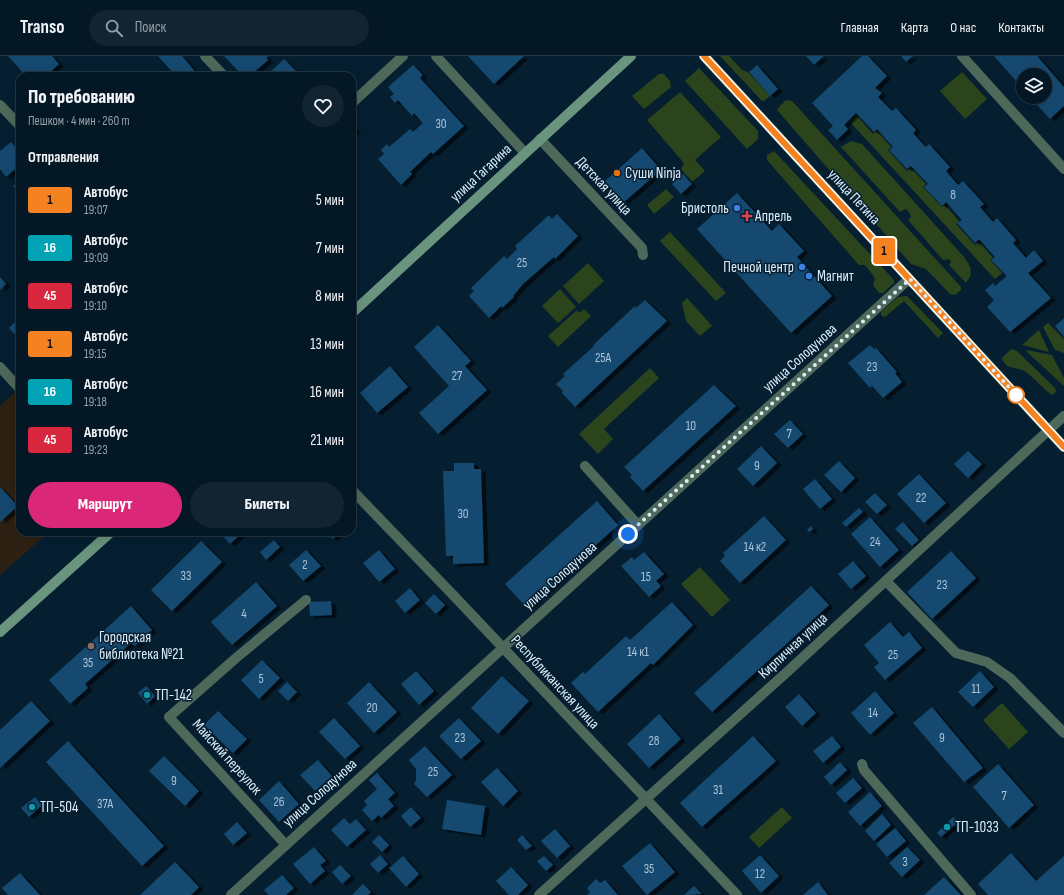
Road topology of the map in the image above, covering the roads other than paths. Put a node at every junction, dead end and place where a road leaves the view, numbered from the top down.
1 (206, 56) edge
2 (403, 56) edge
3 (436, 56) edge
4 (631, 56) edge
5 (704, 56) edge
6 (962, 56) edge
7 (220, 72) edge
8 (356, 99) edge
9 (0, 105) edge
10 (16, 122) edge
11 (540, 139) junction
12 (525, 153) junction
13 (1064, 169) edge
14 (643, 255) dead end
15 (910, 279) junction
16 (356, 309) edge
17 (0, 367) edge
18 (16, 385) edge
19 (1064, 416) edge
20 (1050, 431) junction
21 (1064, 447) edge
22 (585, 466) dead end
23 (356, 494) edge
24 (638, 525) junction
25 (107, 536) edge
26 (886, 581) junction
27 (306, 600) dead end
28 (0, 632) edge
29 (502, 648) junction
30 (1064, 733) edge
31 (862, 764) dead end
32 (646, 800) junction
33 (286, 845) junction
34 (231, 895) edge
35 (540, 895) edge
36 (736, 895) edge
37 (971, 895) edge

1 - 7 street
2 - 8 street
3 - 12 street
4 - 11 main road, улица Гагарина
5 - 15 main road, улица Петина
6 - 13 street
9 - 10 street
11 - 12 main road, улица Гагарина
11 - 14 street, Детская улица
12 - 16 main road, улица Гагарина
15 - 20 main road, улица Петина
15 - 24 street, улица Солодунова
17 - 18 street
19 - 20 street, Кирпичная улица
20 - 21 main road, улица Петина
20 - 26 street, Кирпичная улица
22 - 24 street
23 - 29 street, Республиканская улица
24 - 29 street, улица Солодунова
25 - 28 main road
26 - 30 street
26 - 32 street, Кирпичная улица
27 - 33 street, Майский переулок
29 - 32 street, Республиканская улица
29 - 33 street, улица Солодунова
31 - 37 street
32 - 35 street, Кирпичная улица
32 - 36 street, Республиканская улица
33 - 34 street, улица Солодунова

